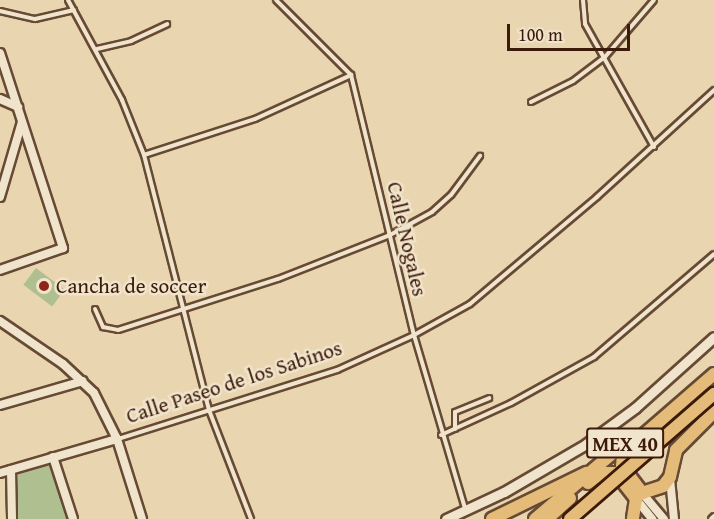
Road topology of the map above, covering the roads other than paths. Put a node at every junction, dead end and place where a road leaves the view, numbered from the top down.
1 (68, 0) edge
2 (276, 0) edge
3 (583, 0) edge
4 (654, 0) edge
5 (74, 10) junction
6 (0, 11) edge
7 (167, 24) dead end
8 (96, 49) junction
9 (0, 53) edge
10 (605, 57) junction
11 (351, 75) junction
12 (714, 90) edge
13 (0, 99) edge
14 (531, 102) dead end
15 (18, 107) junction
16 (22, 120) junction
17 (654, 147) junction
18 (144, 155) junction
19 (480, 156) dead end
20 (0, 197) edge
21 (390, 235) junction
22 (714, 254) edge
23 (0, 270) edge
24 (95, 309) dead end
25 (182, 310) junction
26 (0, 321) edge
27 (414, 335) junction
28 (714, 338) edge
29 (714, 366) edge
30 (714, 374) edge
31 (83, 381) junction
32 (714, 394) edge
33 (489, 398) dead end
34 (0, 405) edge
35 (209, 410) junction
36 (714, 412) edge
37 (454, 429) junction
38 (441, 435) junction
39 (117, 439) junction
40 (53, 457) junction
41 (11, 470) junction
42 (587, 472) junction
43 (0, 473) edge
44 (670, 477) junction
45 (639, 496) junction
46 (466, 511) junction
47 (12, 519) edge
48 (73, 519) edge
49 (142, 519) edge
50 (251, 519) edge
51 (446, 519) edge
52 (492, 519) edge
53 (535, 519) edge
54 (547, 519) edge
55 (570, 519) edge
56 (633, 519) edge
57 (652, 519) edge
58 (663, 519) edge
59 (674, 519) edge

1 - 5 lane
2 - 11 lane
3 - 10 lane
4 - 10 lane
5 - 6 lane
5 - 8 lane
7 - 8 lane
8 - 18 lane
9 - 15 street
10 - 14 lane
10 - 17 lane
11 - 18 lane
11 - 21 lane, Calle Nogales
12 - 17 lane, Calle Paseo de los Sabinos
13 - 15 street
15 - 16 street
16 - 20 street
16 - 23 street
17 - 27 lane, Calle Paseo de los Sabinos
18 - 25 lane
19 - 21 lane
21 - 25 lane
21 - 27 lane, Calle Nogales
22 - 37 lane
24 - 25 lane
25 - 35 lane
26 - 31 street
27 - 35 lane, Calle Paseo de los Sabinos
27 - 38 lane, Calle Nogales
28 - 46 street
29 - 42 main road, MEX 40
30 - 45 main road
31 - 34 street
31 - 39 street
32 - 55 main road, MEX 40, bridge
33 - 37 lane
35 - 39 lane, Calle Paseo de los Sabinos
35 - 50 lane
36 - 44 main road
37 - 38 lane
38 - 46 lane, Calle Nogales
39 - 40 street, Calle Paseo de los Sabinos
39 - 49 street
40 - 41 street, Calle Paseo de los Sabinos
40 - 48 street
41 - 43 street, Calle Paseo de los Sabinos
41 - 47 street
42 - 52 main road
42 - 53 main road, MEX 40
44 - 45 main road
44 - 59 street
45 - 54 main road
45 - 56 main road
45 - 57 street
45 - 58 street
46 - 51 street

